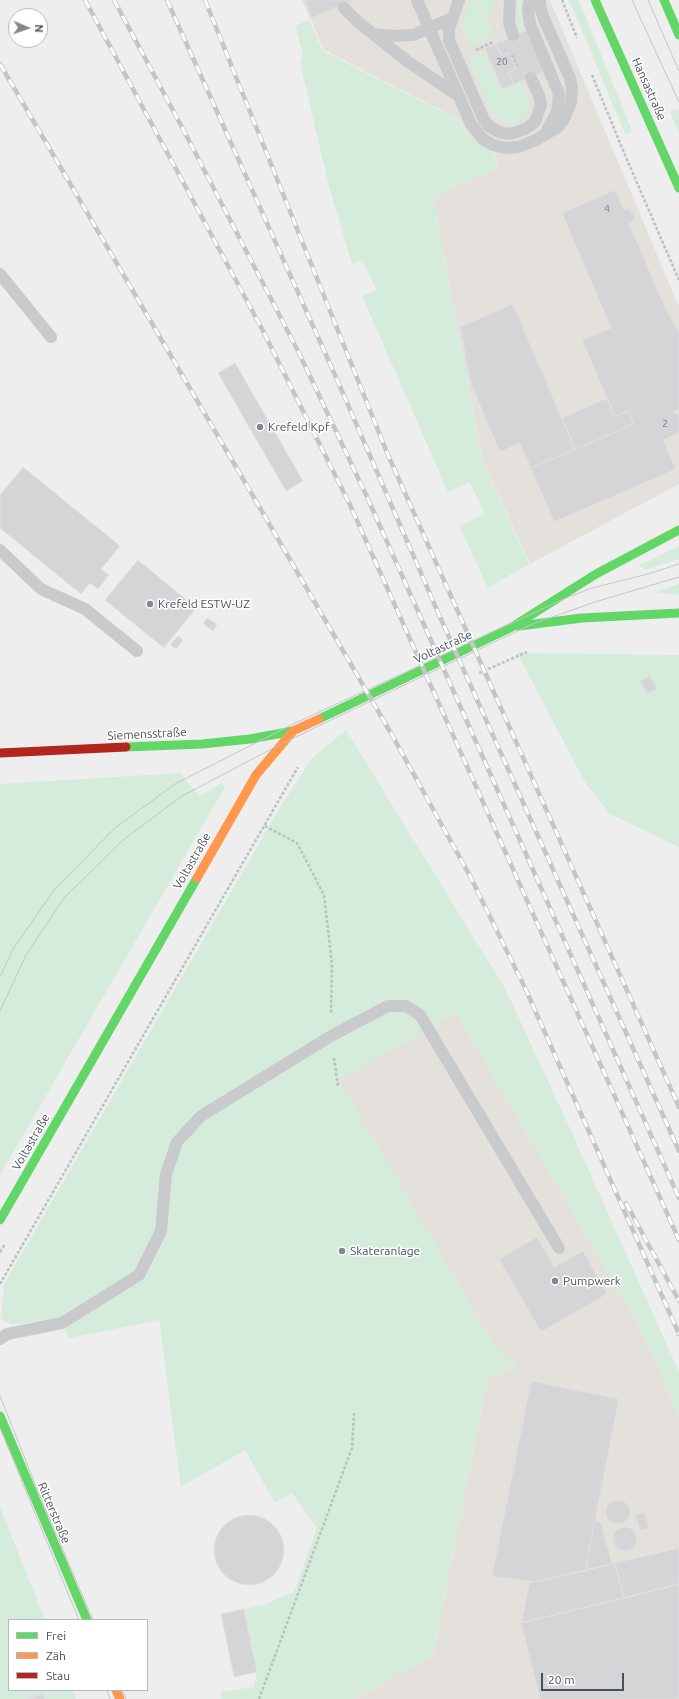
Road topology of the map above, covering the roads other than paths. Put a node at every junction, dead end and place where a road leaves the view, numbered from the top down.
1 (417, 0) edge
2 (459, 0) edge
3 (510, 0) edge
4 (529, 0) edge
5 (540, 0) edge
6 (596, 0) edge
7 (664, 0) edge
8 (344, 8) dead end
9 (452, 18) junction
10 (429, 29) junction
11 (373, 34) junction
12 (512, 35) dead end
13 (679, 35) edge
14 (531, 78) dead end
15 (459, 96) junction
16 (541, 137) junction
17 (679, 188) edge
18 (0, 274) edge
19 (51, 337) dead end
20 (679, 530) edge
21 (0, 550) edge
22 (679, 612) edge
23 (512, 627) junction
24 (137, 651) dead end
25 (293, 731) junction
26 (0, 753) edge
27 (0, 1220) edge
28 (559, 1248) dead end
29 (0, 1339) edge
30 (0, 1416) edge
31 (87, 1619) edge

1 - 10 lane
2 - 9 lane
3 - 12 lane
4 - 16 lane
5 - 16 lane
6 - 17 main road, Hansastraße
7 - 13 main road
8 - 11 lane
9 - 10 lane
9 - 14 lane
10 - 11 lane
10 - 15 lane
11 - 15 lane
15 - 16 lane
18 - 19 lane
20 - 23 main road, Voltastraße
21 - 24 lane
22 - 23 main road, Voltastraße
23 - 25 main road, Voltastraße
25 - 26 main road, Siemensstraße
25 - 27 main road, Voltastraße
28 - 29 lane
30 - 31 main road, Ritterstraße

